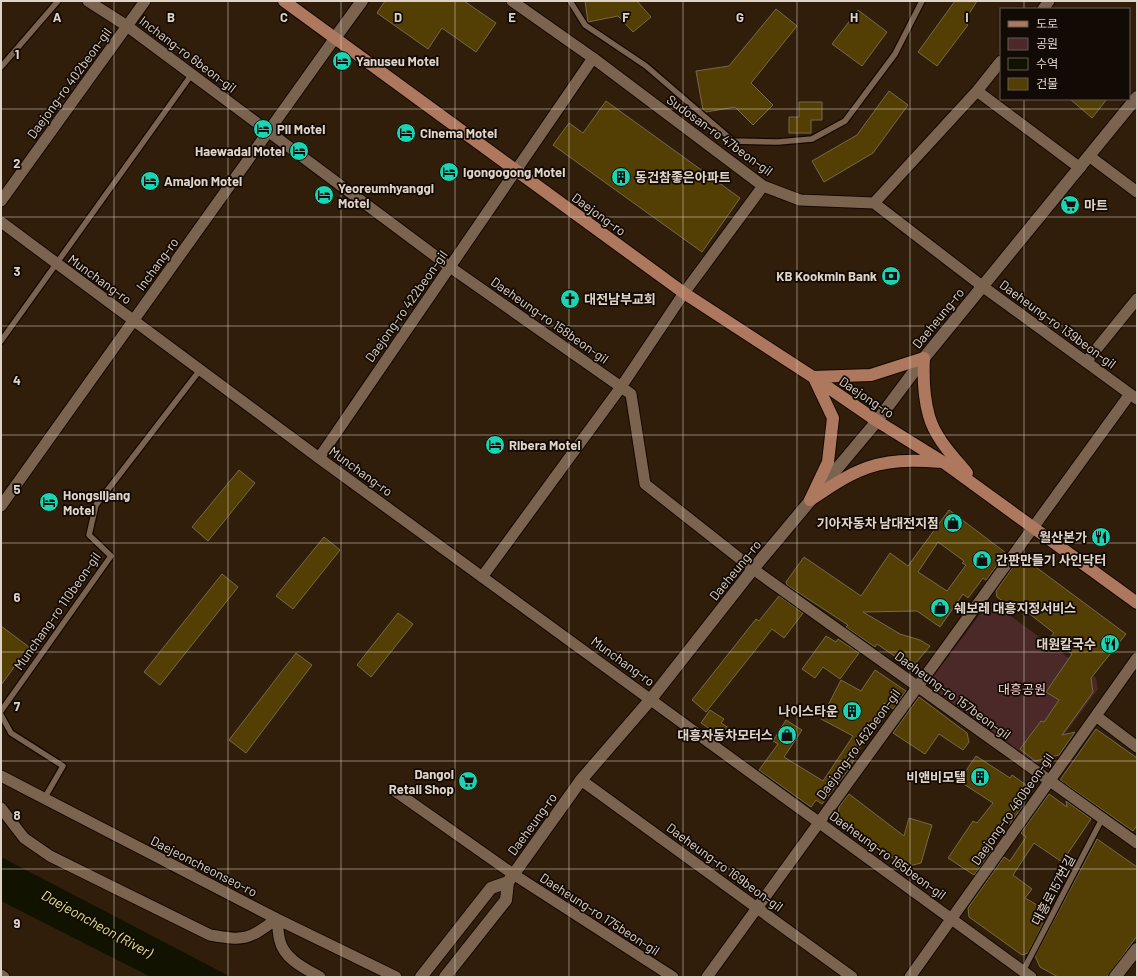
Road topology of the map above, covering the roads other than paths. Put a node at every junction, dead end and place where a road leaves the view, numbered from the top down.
1 (58, 1) edge
2 (88, 1) edge
3 (145, 1) edge
4 (284, 1) edge
5 (362, 1) edge
6 (512, 1) edge
7 (570, 1) edge
8 (922, 1) edge
9 (127, 26) junction
10 (335, 38) junction
11 (593, 58) junction
12 (1000, 62) edge
13 (1, 67) edge
14 (192, 74) junction
15 (977, 91) junction
16 (1137, 97) edge
17 (269, 131) junction
18 (1089, 156) junction
19 (1080, 168) junction
20 (516, 171) junction
21 (763, 186) junction
22 (1137, 192) edge
23 (1, 201) edge
24 (874, 203) junction
25 (1, 222) edge
26 (56, 264) junction
27 (450, 267) junction
28 (982, 286) junction
29 (684, 293) junction
30 (1137, 299) edge
31 (133, 321) junction
32 (1, 341) edge
33 (924, 358) junction
34 (1086, 362) junction
35 (200, 370) junction
36 (813, 377) junction
37 (621, 387) junction
38 (1133, 397) edge
39 (877, 421) junction
40 (319, 458) junction
41 (943, 462) junction
42 (974, 483) junction
43 (5, 492) edge
44 (810, 500) junction
45 (1, 506) edge
46 (1033, 527) junction
47 (754, 569) junction
48 (482, 577) junction
49 (1137, 603) edge
50 (1137, 658) edge
51 (917, 686) junction
52 (651, 699) junction
53 (1, 711) edge
54 (1, 715) edge
55 (1096, 716) junction
56 (1137, 747) edge
57 (1, 776) edge
58 (581, 780) junction
59 (1050, 781) junction
60 (395, 791) dead end
61 (44, 799) junction
62 (1, 808) edge
63 (1102, 819) junction
64 (819, 822) junction
65 (1137, 843) edge
66 (510, 878) junction
67 (757, 908) junction
68 (277, 919) junction
69 (952, 919) junction
70 (1137, 949) edge
71 (1027, 974) edge
72 (1, 975) edge
73 (4, 977) edge
74 (320, 977) edge
75 (396, 977) edge
76 (421, 977) edge
77 (445, 977) edge
78 (673, 977) edge
79 (706, 977) edge
80 (852, 977) edge
81 (910, 977) edge
82 (1116, 977) edge

1 - 13 lane
2 - 9 street, Inchang-ro 6beon-gil
3 - 9 street, Daejong-ro 402beon-gil
4 - 10 main road, Daejong-ro
5 - 10 main road
6 - 11 street, Sudosan-ro 47beon-gil
7 - 8 lane
9 - 14 street, Inchang-ro 6beon-gil
9 - 23 street, Daejong-ro 402beon-gil
10 - 17 street, Inchang-ro
10 - 20 main road, Daejong-ro
11 - 20 street
11 - 21 street, Sudosan-ro 47beon-gil
12 - 15 street
14 - 17 street, Inchang-ro 6beon-gil
14 - 26 lane, Munchang-ro
15 - 19 street
15 - 24 street
16 - 18 main road, Daeheung-ro
17 - 27 street, Daeheung-ro 158beon-gil
17 - 31 street, Inchang-ro
18 - 19 main road, Daeheung-ro
18 - 22 street
19 - 28 main road, Daeheung-ro
20 - 27 street, Daejong-ro 422beon-gil
20 - 29 main road, Daejong-ro
21 - 24 street, Sudosan-ro 47beon-gil
21 - 29 street
24 - 28 street, Daeheung-ro
25 - 26 street, Munchang-ro
26 - 31 street, Munchang-ro
26 - 32 lane
27 - 37 street, Daeheung-ro 158beon-gil
27 - 40 street, Daejong-ro 422beon-gil
28 - 33 main road, Daeheung-ro
28 - 34 street, Daeheung-ro 139beon-gil
29 - 36 main road, Daejong-ro
29 - 37 street
30 - 34 street
31 - 35 street, Munchang-ro
31 - 43 street, Inchang-ro
33 - 36 main road
33 - 39 main road, Daeheung-ro
33 - 42 main road
34 - 38 street, Daeheung-ro 139beon-gil
35 - 40 street, Munchang-ro
35 - 53 lane, Munchang-ro 110beon-gil
36 - 39 main road, Daejong-ro
36 - 44 main road
37 - 47 street, Daeheung-ro 158beon-gil
37 - 48 street
38 - 46 street
39 - 41 main road, Daejong-ro
39 - 44 main road, Daeheung-ro
40 - 48 street, Munchang-ro
41 - 42 main road, Daejong-ro
41 - 44 main road
42 - 46 main road, Daejong-ro
43 - 45 street, Inchang-ro
44 - 47 main road, Daeheung-ro
46 - 49 main road, Daejong-ro
46 - 51 street, Daejong-ro 452beon-gil
47 - 51 street, Daeheung-ro 157beon-gil
47 - 52 main road, Daeheung-ro
48 - 52 street, Munchang-ro
50 - 55 street, Daejong-ro 460beon-gil
51 - 59 street, Daeheung-ro 157beon-gil
51 - 64 street, Daejong-ro 452beon-gil
52 - 58 main road, Daeheung-ro
52 - 64 street, Daeheung-ro 165beon-gil
54 - 61 lane
55 - 56 street
55 - 59 street, Daejong-ro 460beon-gil
57 - 61 street, Daejeoncheonseo-ro
58 - 66 main road, Daeheung-ro
58 - 67 street, Daeheung-ro 169beon-gil
59 - 63 street, Daeheung-ro 157beon-gil
59 - 69 street, Daejong-ro 460beon-gil
60 - 66 street, Daeheung-ro
61 - 68 street, Daejeoncheonseo-ro
62 - 68 street
63 - 65 street, Daeheung-ro 157beon-gil
63 - 71 lane, 대흥로157번길
64 - 67 street, Daejong-ro 452beon-gil
64 - 69 street, Daeheung-ro 165beon-gil
66 - 76 main road
66 - 77 main road, Daeheung-ro
66 - 78 street, Daeheung-ro 175beon-gil
67 - 79 street, Daejong-ro 452beon-gil
67 - 80 street, Daeheung-ro 169beon-gil
68 - 74 street
68 - 75 street, Daejeoncheonseo-ro
69 - 71 street, Daeheung-ro 165beon-gil
69 - 81 street, Daejong-ro 460beon-gil
70 - 82 main road
72 - 73 street

